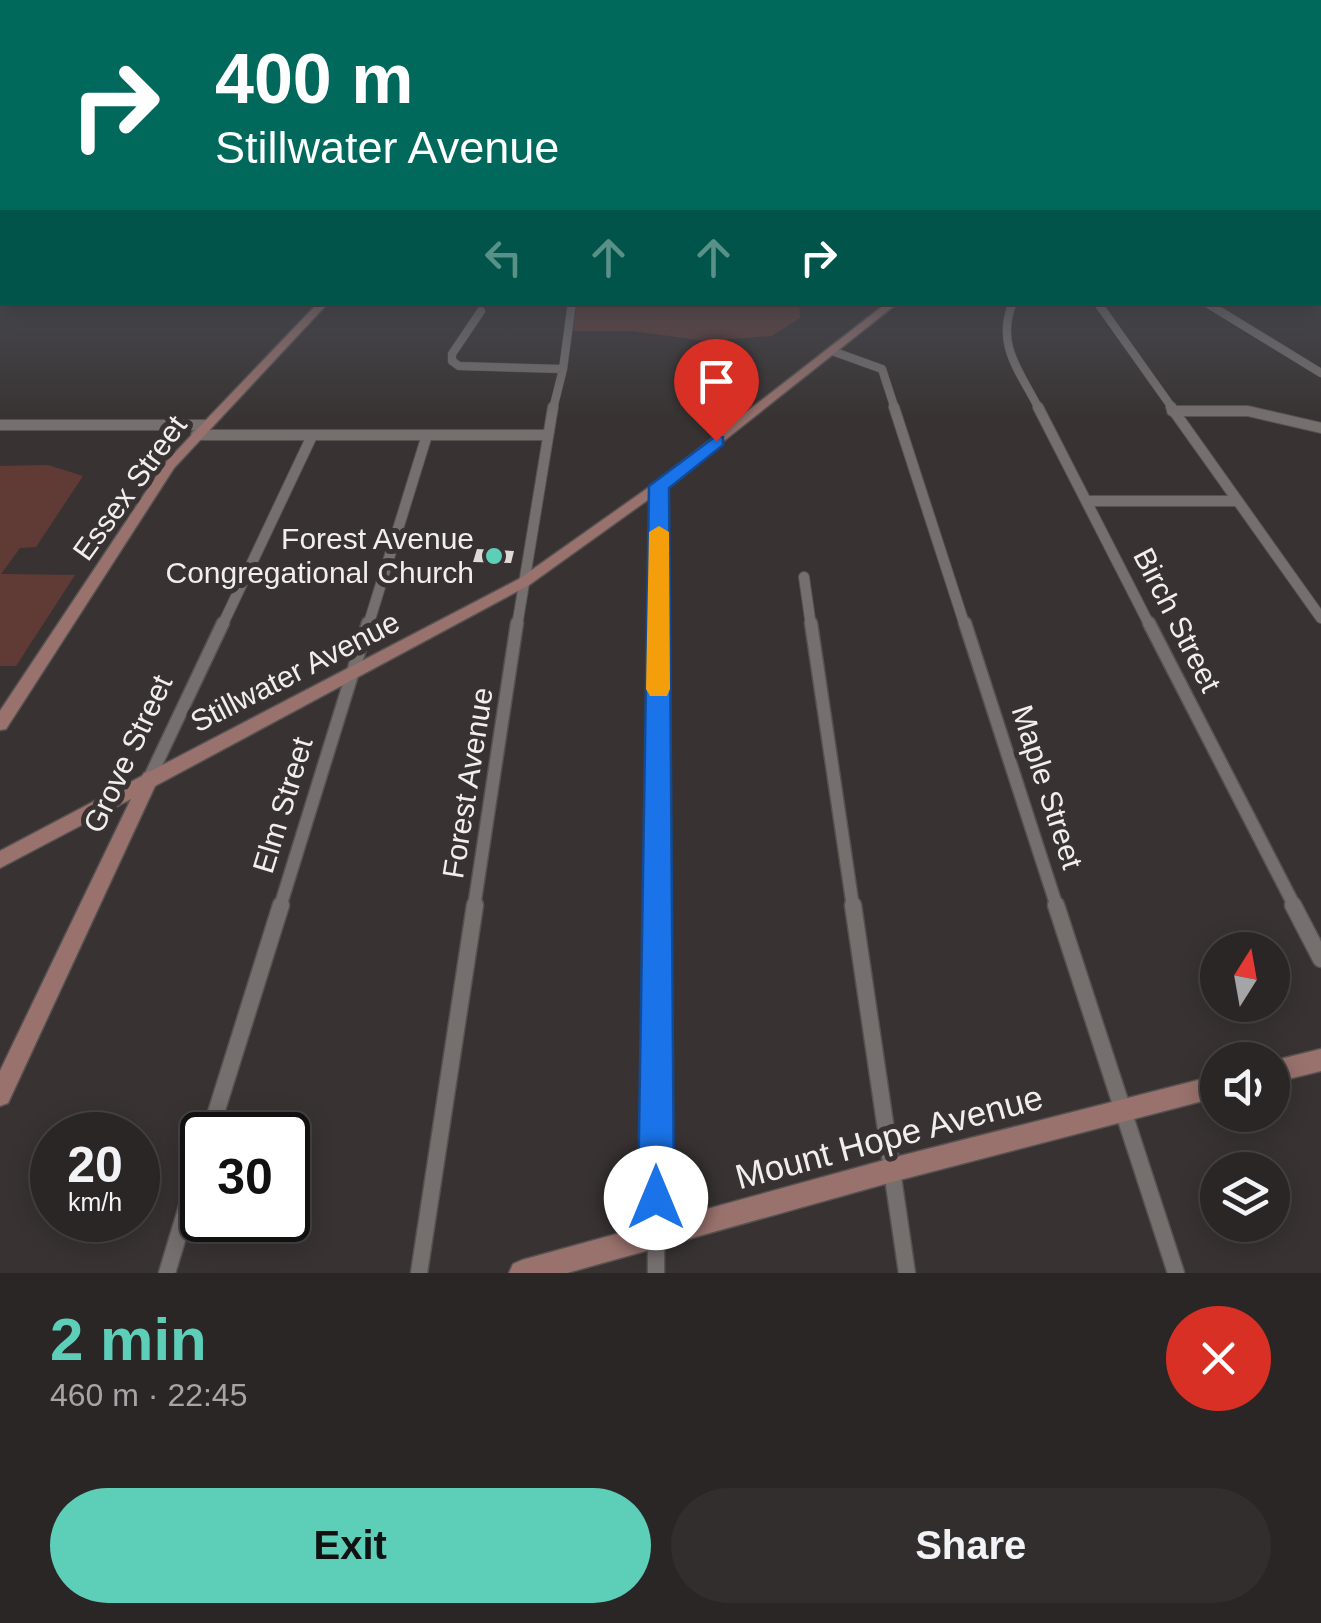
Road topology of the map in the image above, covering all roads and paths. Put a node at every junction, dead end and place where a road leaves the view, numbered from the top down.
1 (322, 305) edge
2 (572, 305) edge
3 (891, 305) edge
4 (1013, 305) edge
5 (1099, 305) edge
6 (1210, 305) edge
7 (481, 312) dead end
8 (832, 351) junction
9 (563, 369) junction
10 (1321, 373) edge
11 (1172, 410) junction
12 (0, 424) edge
13 (1321, 428) edge
14 (201, 430) junction
15 (427, 435) junction
16 (546, 436) junction
17 (310, 438) junction
18 (659, 486) junction
19 (1088, 501) junction
20 (1238, 501) junction
21 (804, 577) dead end
22 (524, 582) junction
23 (1321, 618) edge
24 (352, 676) junction
25 (0, 724) edge
26 (150, 777) junction
27 (0, 860) edge
28 (1321, 959) edge
29 (1321, 1060) edge
30 (1290, 1068) edge
31 (1200, 1091) edge
32 (0, 1096) edge
33 (1124, 1111) junction
34 (217, 1112) edge
35 (892, 1170) junction
36 (180, 1230) edge
37 (656, 1237) junction
38 (167, 1273) edge
39 (418, 1273) edge
40 (522, 1273) edge
41 (656, 1273) edge
42 (908, 1273) edge
43 (1176, 1273) edge

1 - 14 street, Essex Street
2 - 9 street, Forest Avenue
3 - 8 street, Stillwater Avenue
4 - 19 street, Birch Street
5 - 11 street
6 - 10 street
7 - 9 street
8 - 18 street, Stillwater Avenue
8 - 33 street, Maple Street
9 - 16 street, Forest Avenue
11 - 13 street
11 - 20 street
12 - 14 street
14 - 17 street
14 - 25 street, Essex Street
15 - 16 street
15 - 17 street
15 - 24 street, Elm Street
16 - 22 street, Forest Avenue
17 - 26 street, Grove Street
18 - 22 street, Stillwater Avenue
18 - 37 street
19 - 20 street
19 - 28 street, Birch Street
20 - 23 street
21 - 35 street
22 - 24 street, Stillwater Avenue
22 - 39 street, Forest Avenue
24 - 26 street, Stillwater Avenue
24 - 34 street, Elm Street
26 - 27 street, Stillwater Avenue
26 - 32 street, Grove Street
29 - 30 street
31 - 33 street, Mount Hope Avenue
33 - 35 street, Mount Hope Avenue
33 - 43 street, Maple Street
35 - 37 street, Mount Hope Avenue
35 - 42 street
36 - 38 street
37 - 40 street, Mount Hope Avenue
37 - 41 street

